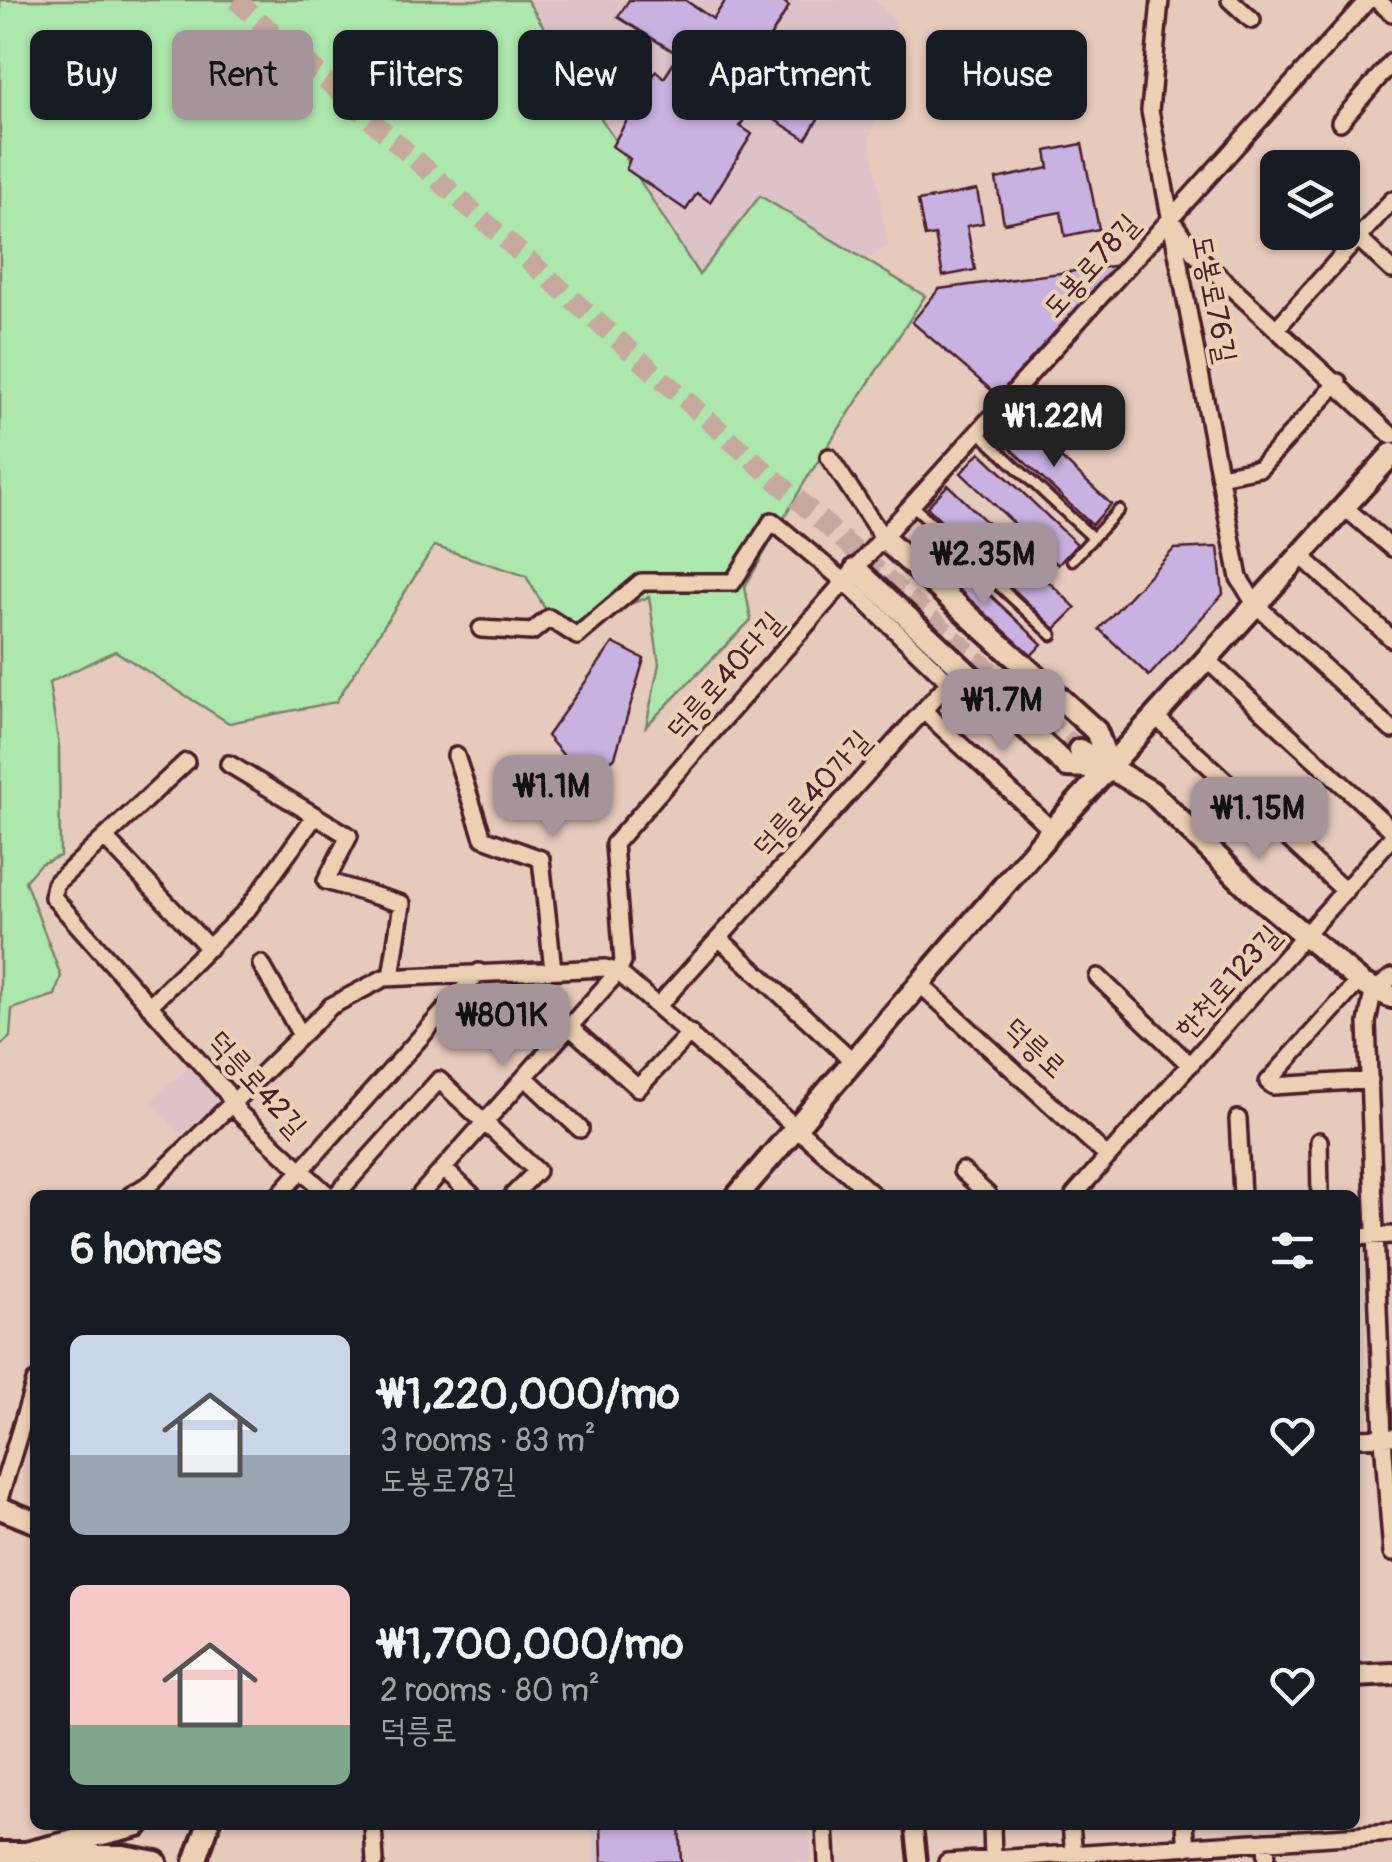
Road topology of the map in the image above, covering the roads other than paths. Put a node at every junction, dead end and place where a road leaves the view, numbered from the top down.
1 (1160, 0) edge
2 (1230, 0) edge
3 (1368, 0) edge
4 (1377, 0) edge
5 (1392, 13) edge
6 (1252, 20) dead end
7 (1392, 62) edge
8 (1340, 122) dead end
9 (1392, 200) edge
10 (1171, 219) junction
11 (1360, 236) edge
12 (1360, 240) edge
13 (1347, 250) edge
14 (1392, 270) edge
15 (1276, 329) junction
16 (1338, 382) junction
17 (978, 432) junction
18 (1392, 436) edge
19 (1392, 454) edge
20 (829, 458) dead end
21 (1220, 476) junction
22 (912, 505) junction
23 (1343, 506) junction
24 (1119, 510) dead end
25 (1092, 537) junction
26 (883, 538) junction
27 (1392, 548) edge
28 (1300, 554) junction
29 (1072, 560) dead end
30 (850, 576) junction
31 (1254, 604) junction
32 (481, 630) dead end
33 (1052, 635) dead end
34 (1392, 639) edge
35 (1207, 660) junction
36 (924, 711) junction
37 (1156, 718) junction
38 (1392, 730) edge
39 (1079, 750) tunnel mouth
40 (456, 756) dead end
41 (186, 762) dead end
42 (228, 764) dead end
43 (1110, 768) junction
44 (315, 816) junction
45 (1052, 830) junction
46 (105, 838) junction
47 (1389, 844) edge
48 (1345, 891) junction
49 (1306, 936) junction
50 (719, 938) junction
51 (209, 948) junction
52 (260, 964) dead end
53 (553, 970) junction
54 (479, 972) junction
55 (618, 972) junction
56 (391, 977) junction
57 (1098, 977) dead end
58 (1392, 977) edge
59 (920, 984) junction
60 (1375, 990) edge
61 (149, 1006) junction
62 (658, 1006) junction
63 (571, 1028) junction
64 (690, 1033) junction
65 (300, 1035) junction
66 (852, 1061) junction
67 (1190, 1065) junction
68 (526, 1078) junction
69 (1370, 1080) junction
70 (232, 1103) junction
71 (1238, 1119) dead end
72 (485, 1123) junction
73 (795, 1125) junction
74 (580, 1129) dead end
75 (1319, 1141) dead end
76 (1108, 1157) junction
77 (444, 1169) junction
78 (962, 1170) dead end
79 (300, 1171) junction
80 (140, 1190) edge
81 (283, 1190) edge
82 (322, 1190) edge
83 (341, 1190) edge
84 (425, 1190) edge
85 (467, 1190) edge
86 (518, 1190) edge
87 (742, 1190) edge
88 (867, 1190) edge
89 (983, 1190) edge
90 (1078, 1190) edge
91 (1242, 1190) edge
92 (1320, 1190) edge
93 (1384, 1236) edge
94 (30, 1398) edge
95 (1360, 1438) edge
96 (1388, 1438) edge
97 (0, 1496) edge
98 (0, 1508) edge
99 (30, 1520) edge
100 (1392, 1553) edge
101 (1392, 1674) edge
102 (1360, 1676) edge
103 (118, 1830) edge
104 (206, 1830) edge
105 (373, 1830) edge
106 (825, 1830) edge
107 (915, 1830) edge
108 (992, 1830) edge
109 (1072, 1830) edge
110 (1185, 1830) edge
111 (1304, 1832) edge
112 (1392, 1833) edge
113 (1266, 1841) junction
114 (1187, 1846) junction
115 (0, 1853) edge
116 (26, 1853) junction
117 (1074, 1854) junction
118 (1101, 1857) edge
119 (993, 1859) junction
120 (156, 1862) edge
121 (195, 1862) edge
122 (375, 1862) edge
123 (827, 1862) edge
124 (918, 1862) edge
125 (947, 1862) edge
126 (1266, 1862) edge

1 - 10 street, 도봉로76길
2 - 6 street
3 - 10 street, 도봉로78길
4 - 5 street
7 - 8 street
9 - 11 street
10 - 15 street
10 - 17 street, 도봉로78길
10 - 21 street, 도봉로76길
12 - 14 street
13 - 15 street
15 - 16 street
16 - 18 street
16 - 21 street
17 - 22 street, 도봉로78길
17 - 25 lane
19 - 23 main road
20 - 26 street
21 - 31 street, 도봉로76길
22 - 26 street, 도봉로78길
22 - 33 lane
23 - 27 street
23 - 28 main road
24 - 25 lane
25 - 29 lane
26 - 30 street, 도봉로78길
26 - 43 main road
28 - 31 main road
28 - 34 street
30 - 32 street, 덕릉로40다길
30 - 36 street, 덕릉로40가길
30 - 43 main road
30 - 55 street, 덕릉로40다길
31 - 35 main road
31 - 38 street
35 - 37 main road
35 - 47 street
36 - 45 street
36 - 50 street, 덕릉로40가길
37 - 43 main road
37 - 48 street
39 - 43 main road
40 - 53 street
41 - 46 street, 덕릉로42길
42 - 44 street
43 - 45 main road
43 - 49 main road
44 - 51 street
44 - 56 street
45 - 59 main road
46 - 51 street
46 - 61 street, 덕릉로42길
47 - 48 street, 한천로123길
48 - 49 street, 한천로123길
49 - 60 main road
49 - 67 street, 한천로123길
50 - 62 street, 덕릉로40가길
50 - 66 street
51 - 61 street
52 - 65 street
53 - 54 street
53 - 55 street
54 - 56 street
54 - 79 street
55 - 62 street
55 - 63 street
56 - 65 street
57 - 67 street, 한천로123길
58 - 60 street
59 - 66 main road
59 - 76 street, 덕릉로
60 - 69 street
60 - 69 street
61 - 70 street, 덕릉로42길
62 - 64 street
63 - 64 street
63 - 68 street
64 - 73 street
65 - 70 street
66 - 73 main road
67 - 76 street, 한천로123길
68 - 72 street
68 - 74 street
69 - 93 street
70 - 79 street, 덕릉로42길
70 - 80 street
71 - 91 street
72 - 77 street
72 - 83 street
72 - 86 street
73 - 87 main road
73 - 88 street
75 - 92 street
76 - 90 street, 한천로123길
77 - 84 street
77 - 85 street
78 - 89 street
79 - 81 street
79 - 82 street, 덕릉로42길
93 - 96 street
94 - 97 street
95 - 96 street
96 - 100 street
98 - 99 main road
101 - 102 main road
103 - 116 main road
104 - 121 main road
105 - 122 street
106 - 123 street
107 - 124 street
108 - 119 street
109 - 117 street
110 - 114 street
111 - 112 street
111 - 113 street
113 - 114 street
113 - 126 street
114 - 118 street
115 - 116 main road
116 - 120 main road
117 - 118 street
117 - 119 street
119 - 125 street

